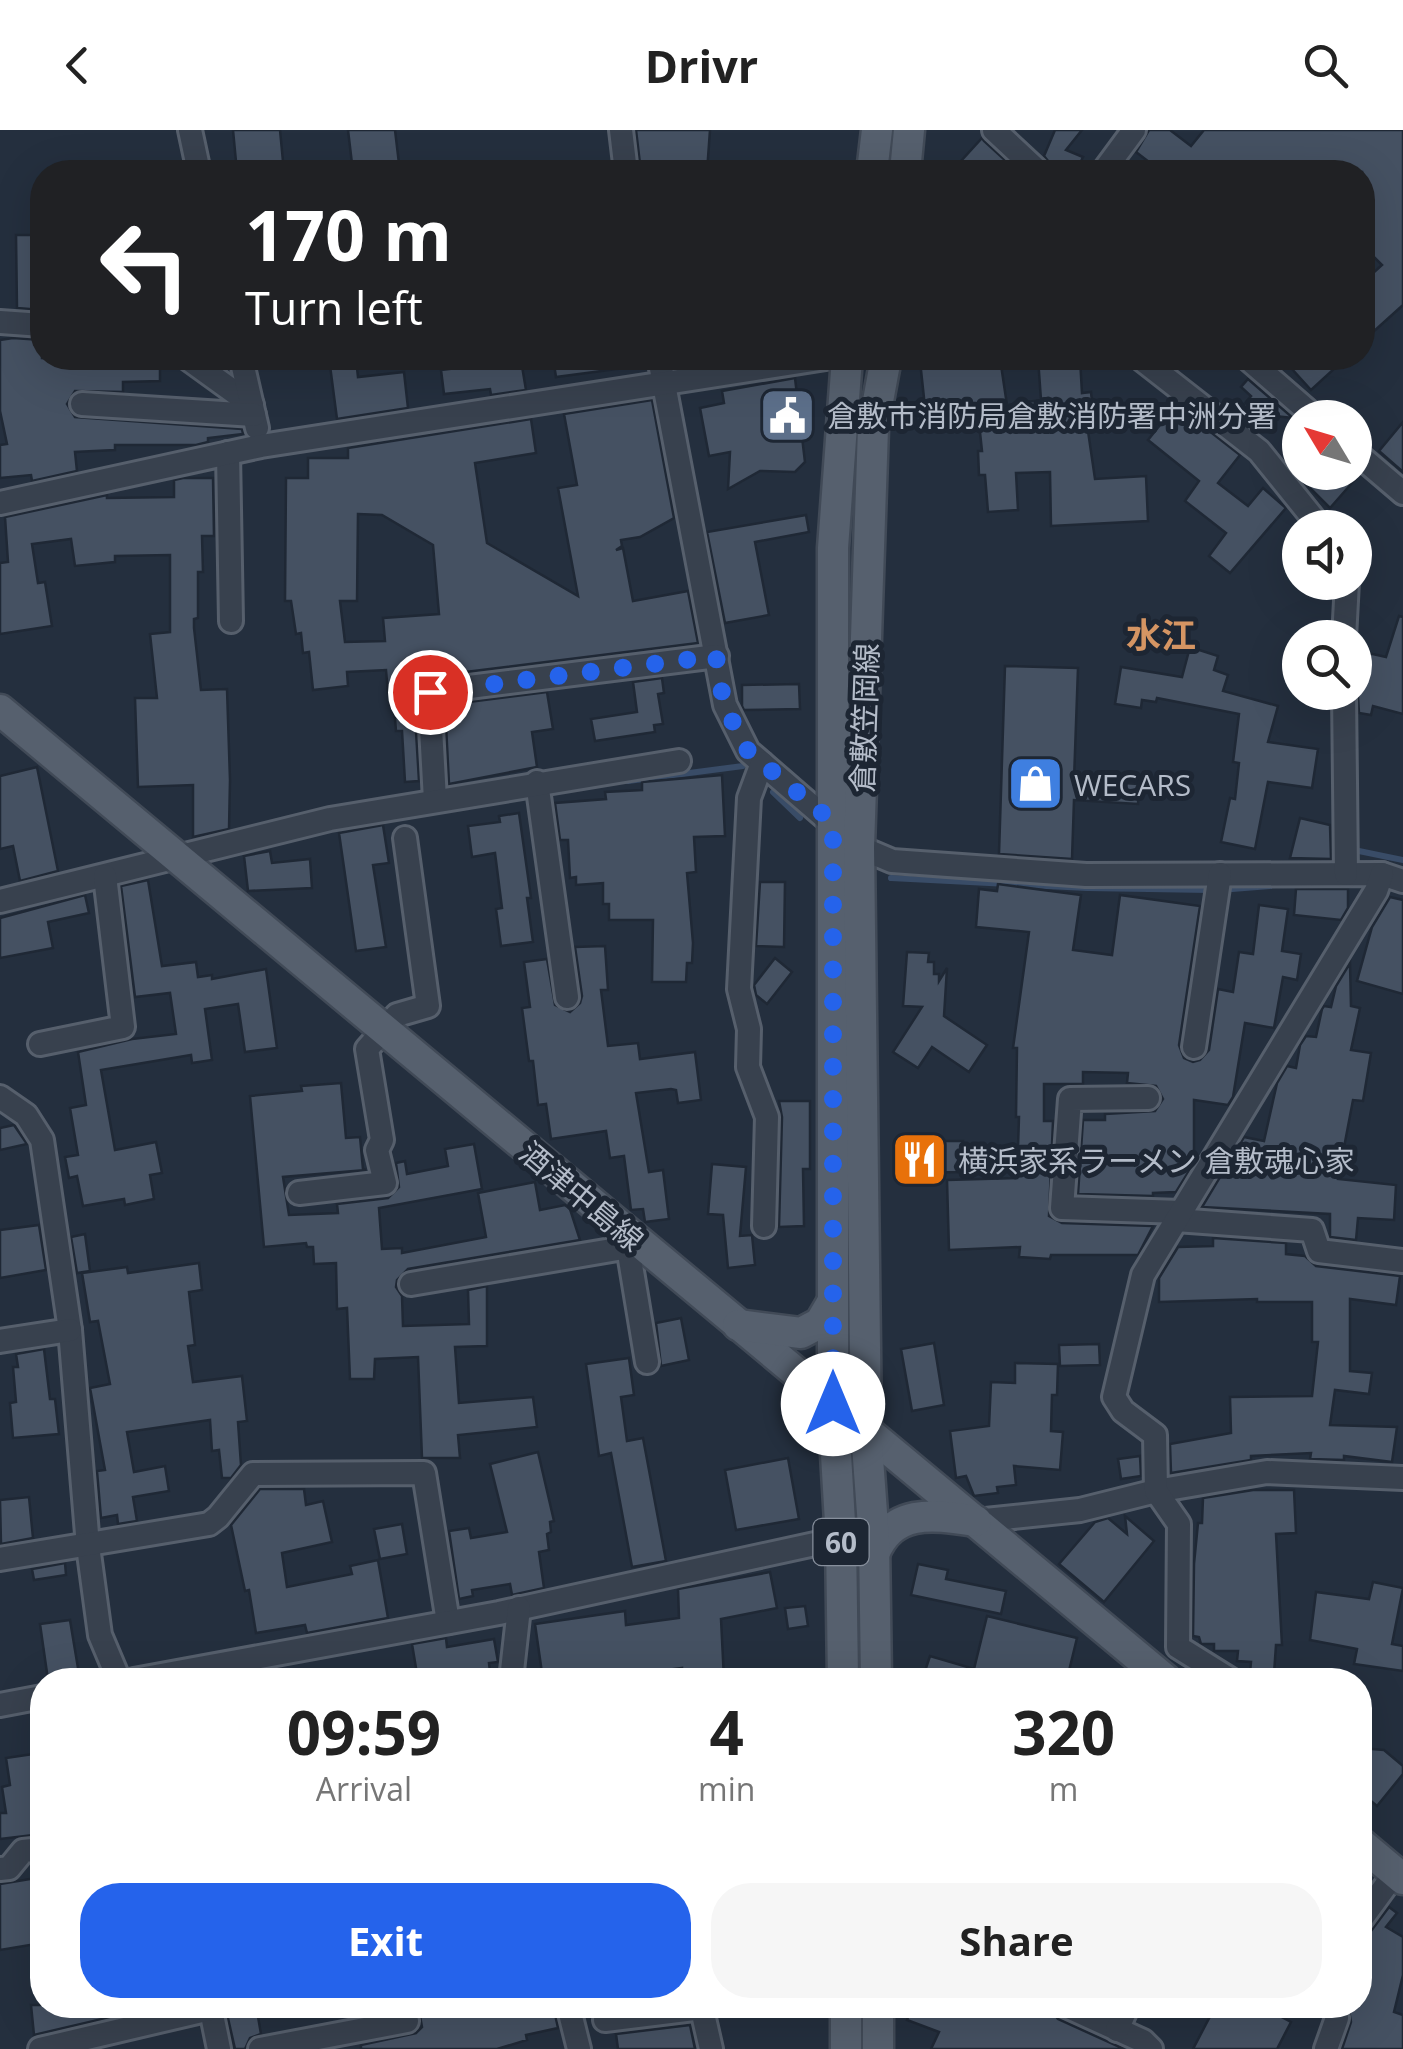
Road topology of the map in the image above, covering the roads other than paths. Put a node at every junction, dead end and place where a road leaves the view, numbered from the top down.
1 (190, 130) edge
2 (621, 130) edge
3 (877, 130) edge
4 (910, 130) edge
5 (994, 130) edge
6 (1134, 130) edge
7 (196, 160) edge
8 (625, 160) edge
9 (873, 160) edge
10 (907, 160) edge
11 (1026, 160) edge
12 (1112, 160) edge
13 (0, 322) edge
14 (30, 324) edge
15 (202, 370) edge
16 (244, 370) edge
17 (662, 370) edge
18 (754, 370) edge
19 (846, 370) edge
20 (884, 370) edge
21 (1155, 370) edge
22 (1260, 370) edge
23 (665, 385) junction
24 (1295, 400) edge
25 (82, 404) dead end
26 (253, 410) junction
27 (261, 446) junction
28 (228, 453) junction
29 (1372, 467) edge
30 (1403, 493) edge
31 (0, 504) edge
32 (1306, 510) edge
33 (231, 622) dead end
34 (716, 656) junction
35 (0, 710) edge
36 (1344, 710) edge
37 (679, 761) dead end
38 (762, 762) junction
39 (537, 782) junction
40 (435, 800) junction
41 (833, 822) junction
42 (405, 838) dead end
43 (859, 848) junction
44 (178, 859) junction
45 (1220, 874) junction
46 (1346, 874) junction
47 (105, 876) junction
48 (1393, 878) edge
49 (0, 901) edge
50 (566, 996) dead end
51 (383, 1030) junction
52 (40, 1044) dead end
53 (1194, 1047) dead end
54 (0, 1097) edge
55 (1148, 1098) dead end
56 (299, 1193) dead end
57 (1179, 1216) junction
58 (764, 1226) dead end
59 (634, 1246) junction
60 (1403, 1261) edge
61 (411, 1284) dead end
62 (833, 1301) junction
63 (735, 1324) junction
64 (70, 1330) junction
65 (0, 1340) edge
66 (646, 1362) dead end
67 (833, 1404) junction
68 (866, 1431) junction
69 (1403, 1478) edge
70 (1156, 1492) junction
71 (976, 1521) junction
72 (841, 1539) junction
73 (879, 1539) junction
74 (88, 1546) junction
75 (0, 1559) edge
76 (519, 1608) junction
77 (448, 1622) junction
78 (114, 1668) edge
79 (199, 1668) edge
80 (512, 1668) edge
81 (843, 1668) edge
82 (876, 1668) edge
83 (1152, 1668) edge
84 (1212, 1668) edge
85 (30, 1699) edge
86 (0, 1704) edge
87 (30, 1850) edge
88 (1372, 1853) edge
89 (0, 1869) edge
90 (1399, 1876) edge
91 (1372, 1908) edge
92 (165, 2018) edge
93 (212, 2018) edge
94 (571, 2018) edge
95 (620, 2018) edge
96 (704, 2018) edge
97 (846, 2018) edge
98 (878, 2018) edge
99 (1086, 2018) edge
100 (1337, 2018) edge
101 (605, 2020) dead end
102 (407, 2021) dead end
103 (1120, 2038) edge
104 (40, 2049) edge
105 (219, 2049) edge
106 (260, 2049) edge
107 (579, 2049) edge
108 (711, 2049) edge
109 (846, 2049) edge
110 (878, 2049) edge
111 (1151, 2049) edge
112 (1326, 2049) edge

1 - 7 street
2 - 8 street
3 - 9 main road
4 - 10 main road
5 - 11 street
6 - 12 street
13 - 14 street
15 - 26 street
16 - 26 street
17 - 23 street
18 - 23 street
19 - 41 main road, 倉敷笠岡線 / 60
20 - 43 main road, 倉敷笠岡線 / 60
21 - 32 street
22 - 24 street
23 - 27 street
23 - 34 street
25 - 26 street
26 - 27 street
27 - 28 street
28 - 31 street
28 - 33 street
29 - 30 street
34 - 38 street
34 - 40 street
35 - 44 main road, 酒津中島線
36 - 46 street
37 - 39 street
38 - 41 street
38 - 58 street
39 - 40 street
39 - 50 street
40 - 44 street
41 - 43 street
41 - 62 main road, 倉敷笠岡線 / 60
42 - 51 street
43 - 45 street
43 - 68 main road, 倉敷笠岡線 / 60
44 - 47 street
44 - 51 main road, 酒津中島線
45 - 46 street
45 - 53 street
46 - 48 street
47 - 49 street
47 - 52 street
48 - 57 street
51 - 56 street
51 - 59 main road, 酒津中島線
54 - 64 street
55 - 57 street
57 - 60 street
57 - 70 street
59 - 61 street
59 - 63 main road, 酒津中島線
59 - 66 street
62 - 63 main road
62 - 67 main road, 倉敷笠岡線 / 60
63 - 67 main road, 酒津中島線
64 - 65 street
64 - 74 street
67 - 68 main road, 酒津中島線
67 - 72 main road, 倉敷笠岡線 / 60
68 - 71 main road, 酒津中島線
68 - 73 main road, 倉敷笠岡線 / 60
69 - 70 street
70 - 71 street
70 - 84 street
71 - 73 main road
71 - 83 main road, 酒津中島線
72 - 73 street
72 - 76 street
72 - 81 main road, 倉敷笠岡線 / 60
73 - 82 main road, 倉敷笠岡線 / 60
74 - 75 street
74 - 77 street
74 - 78 street
76 - 77 street
76 - 80 street
77 - 79 street
85 - 86 street
87 - 89 street
88 - 90 main road
90 - 91 street
92 - 104 street
93 - 105 street
94 - 107 street
95 - 101 street
96 - 108 street
97 - 109 main road
98 - 110 main road
99 - 103 street
100 - 112 street
102 - 106 street
103 - 111 street

